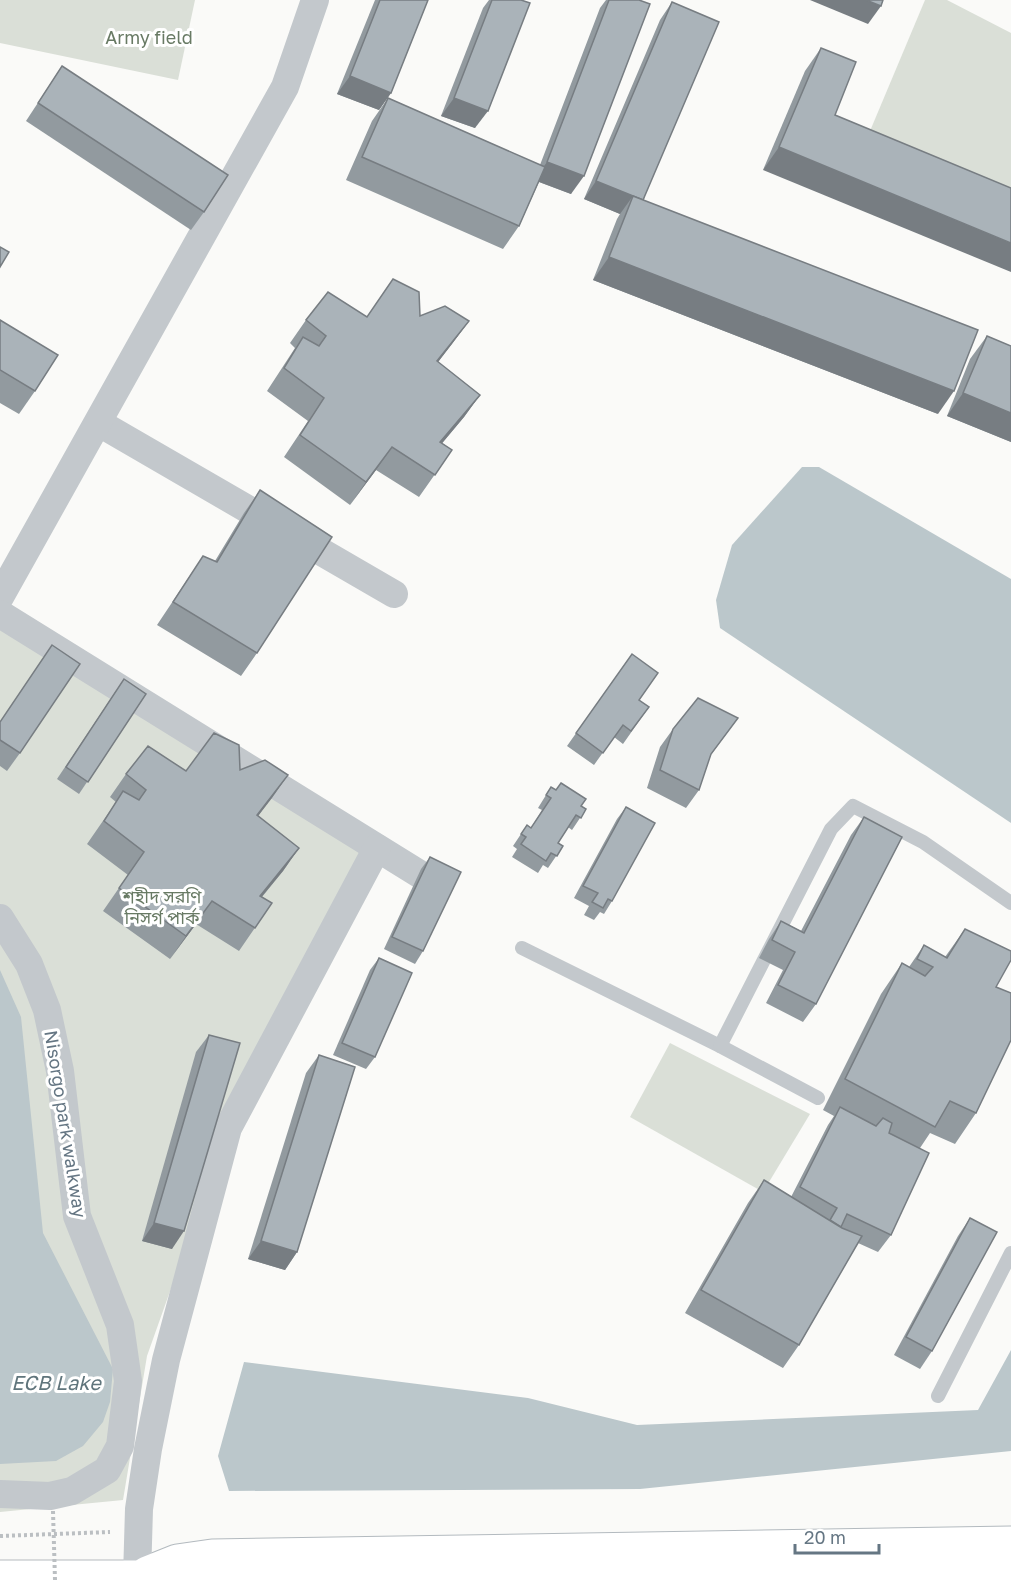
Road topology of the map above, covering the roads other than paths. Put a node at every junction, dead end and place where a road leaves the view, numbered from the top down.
1 (315, 0) edge
2 (99, 423) junction
3 (394, 594) dead end
4 (0, 597) edge
5 (0, 614) edge
6 (377, 848) junction
7 (434, 883) edge
8 (1011, 903) edge
9 (0, 918) edge
10 (522, 948) dead end
11 (720, 1046) junction
12 (818, 1098) dead end
13 (1011, 1253) edge
14 (938, 1396) dead end
15 (0, 1494) edge
16 (1011, 1543) edge
17 (1011, 1566) edge
18 (137, 1576) junction
19 (0, 1577) edge

1 - 2 street
2 - 3 street
2 - 4 street
5 - 6 street
6 - 7 street
6 - 18 street
8 - 11 lane
9 - 15 street, Nisorgo park walkway
10 - 11 lane
11 - 12 lane
13 - 14 lane
16 - 18 main road
17 - 18 main road
18 - 19 main road

